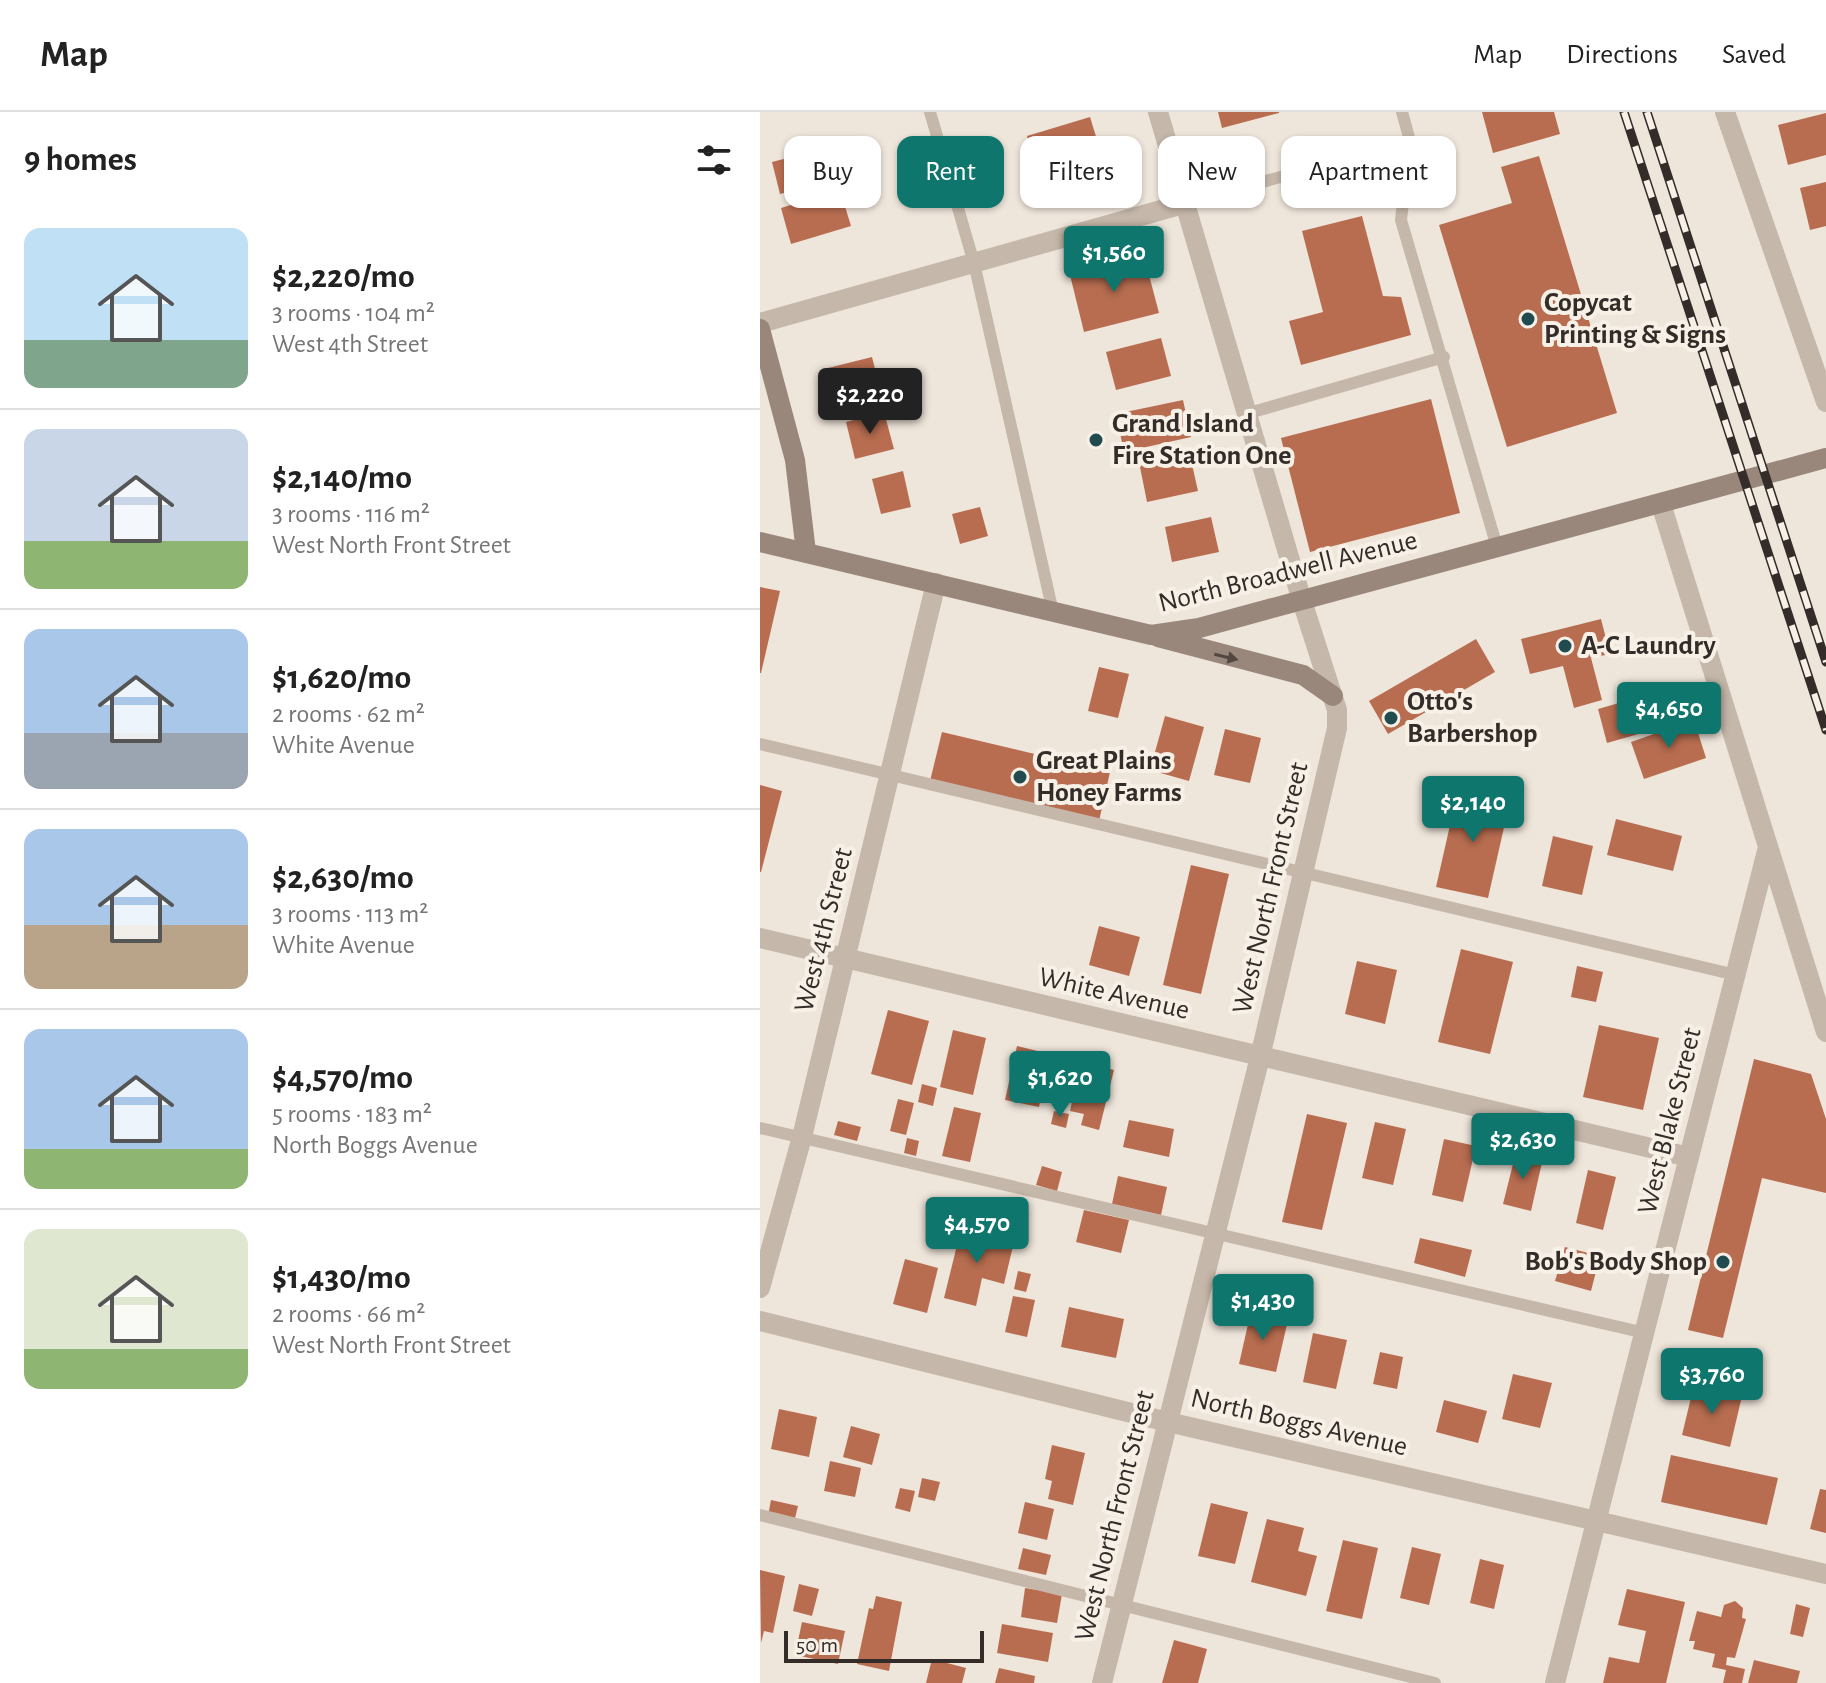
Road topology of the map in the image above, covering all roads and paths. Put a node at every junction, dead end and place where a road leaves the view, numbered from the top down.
1 (930, 112) edge
2 (1158, 112) edge
3 (1402, 112) edge
4 (1725, 112) edge
5 (1165, 136) edge
6 (1409, 136) edge
7 (1169, 208) edge
8 (1184, 208) edge
9 (1402, 208) edge
10 (974, 263) junction
11 (760, 326) edge
12 (1444, 357) junction
13 (1826, 402) edge
14 (1249, 413) junction
15 (1826, 458) edge
16 (1661, 504) junction
17 (760, 542) edge
18 (1497, 547) junction
19 (806, 552) junction
20 (936, 583) junction
21 (1302, 601) junction
22 (1053, 612) junction
23 (1151, 635) junction
24 (1333, 696) junction
25 (760, 744) edge
26 (891, 773) junction
27 (1767, 851) junction
28 (1303, 873) junction
29 (760, 938) edge
30 (846, 959) junction
31 (1736, 975) junction
32 (1826, 1032) edge
33 (1260, 1057) junction
34 (760, 1128) edge
35 (802, 1137) junction
36 (1689, 1157) junction
37 (1216, 1233) junction
38 (760, 1288) edge
39 (760, 1321) edge
40 (1645, 1333) junction
41 (1168, 1422) junction
42 (760, 1515) edge
43 (1596, 1521) junction
44 (1826, 1574) edge
45 (1121, 1607) junction
46 (1102, 1683) edge
47 (1435, 1683) edge
48 (1555, 1683) edge

1 - 10 lane
2 - 5 street, West North Front Street
3 - 6 lane
4 - 13 street
7 - 10 street
8 - 14 street, West North Front Street
9 - 12 lane
10 - 11 street
10 - 22 lane
11 - 19 main road
12 - 14 lane
12 - 18 lane
14 - 21 street, West North Front Street
15 - 16 main road, North Broadwell Avenue
16 - 18 main road, North Broadwell Avenue
16 - 27 street
17 - 19 main road, North Broadwell Avenue
18 - 21 main road, North Broadwell Avenue
19 - 20 main road, North Broadwell Avenue
20 - 22 main road, North Broadwell Avenue
20 - 26 street, West 4th Street
21 - 23 main road, North Broadwell Avenue
21 - 24 street, West North Front Street
22 - 23 main road, North Broadwell Avenue
23 -> 24 main road
24 - 28 street, West North Front Street
25 - 26 lane
26 - 28 lane
26 - 30 street, West 4th Street
27 - 31 street, West Blake Street
27 - 32 street
28 - 31 lane
28 - 33 street, West North Front Street
29 - 30 street, White Avenue
30 - 33 street, White Avenue
30 - 35 street, West 4th Street
31 - 36 street, West Blake Street
33 - 36 street, White Avenue
33 - 37 street, West North Front Street
34 - 35 lane
35 - 37 lane
35 - 38 street, West 4th Street
36 - 40 street, West Blake Street
37 - 40 lane
37 - 41 street, West North Front Street
39 - 41 street, North Boggs Avenue
40 - 43 street, West Blake Street
41 - 43 street, North Boggs Avenue
41 - 45 street, West North Front Street
42 - 45 lane
43 - 44 street, North Boggs Avenue
43 - 48 street, West Blake Street
45 - 46 street, West North Front Street
45 - 47 lane

